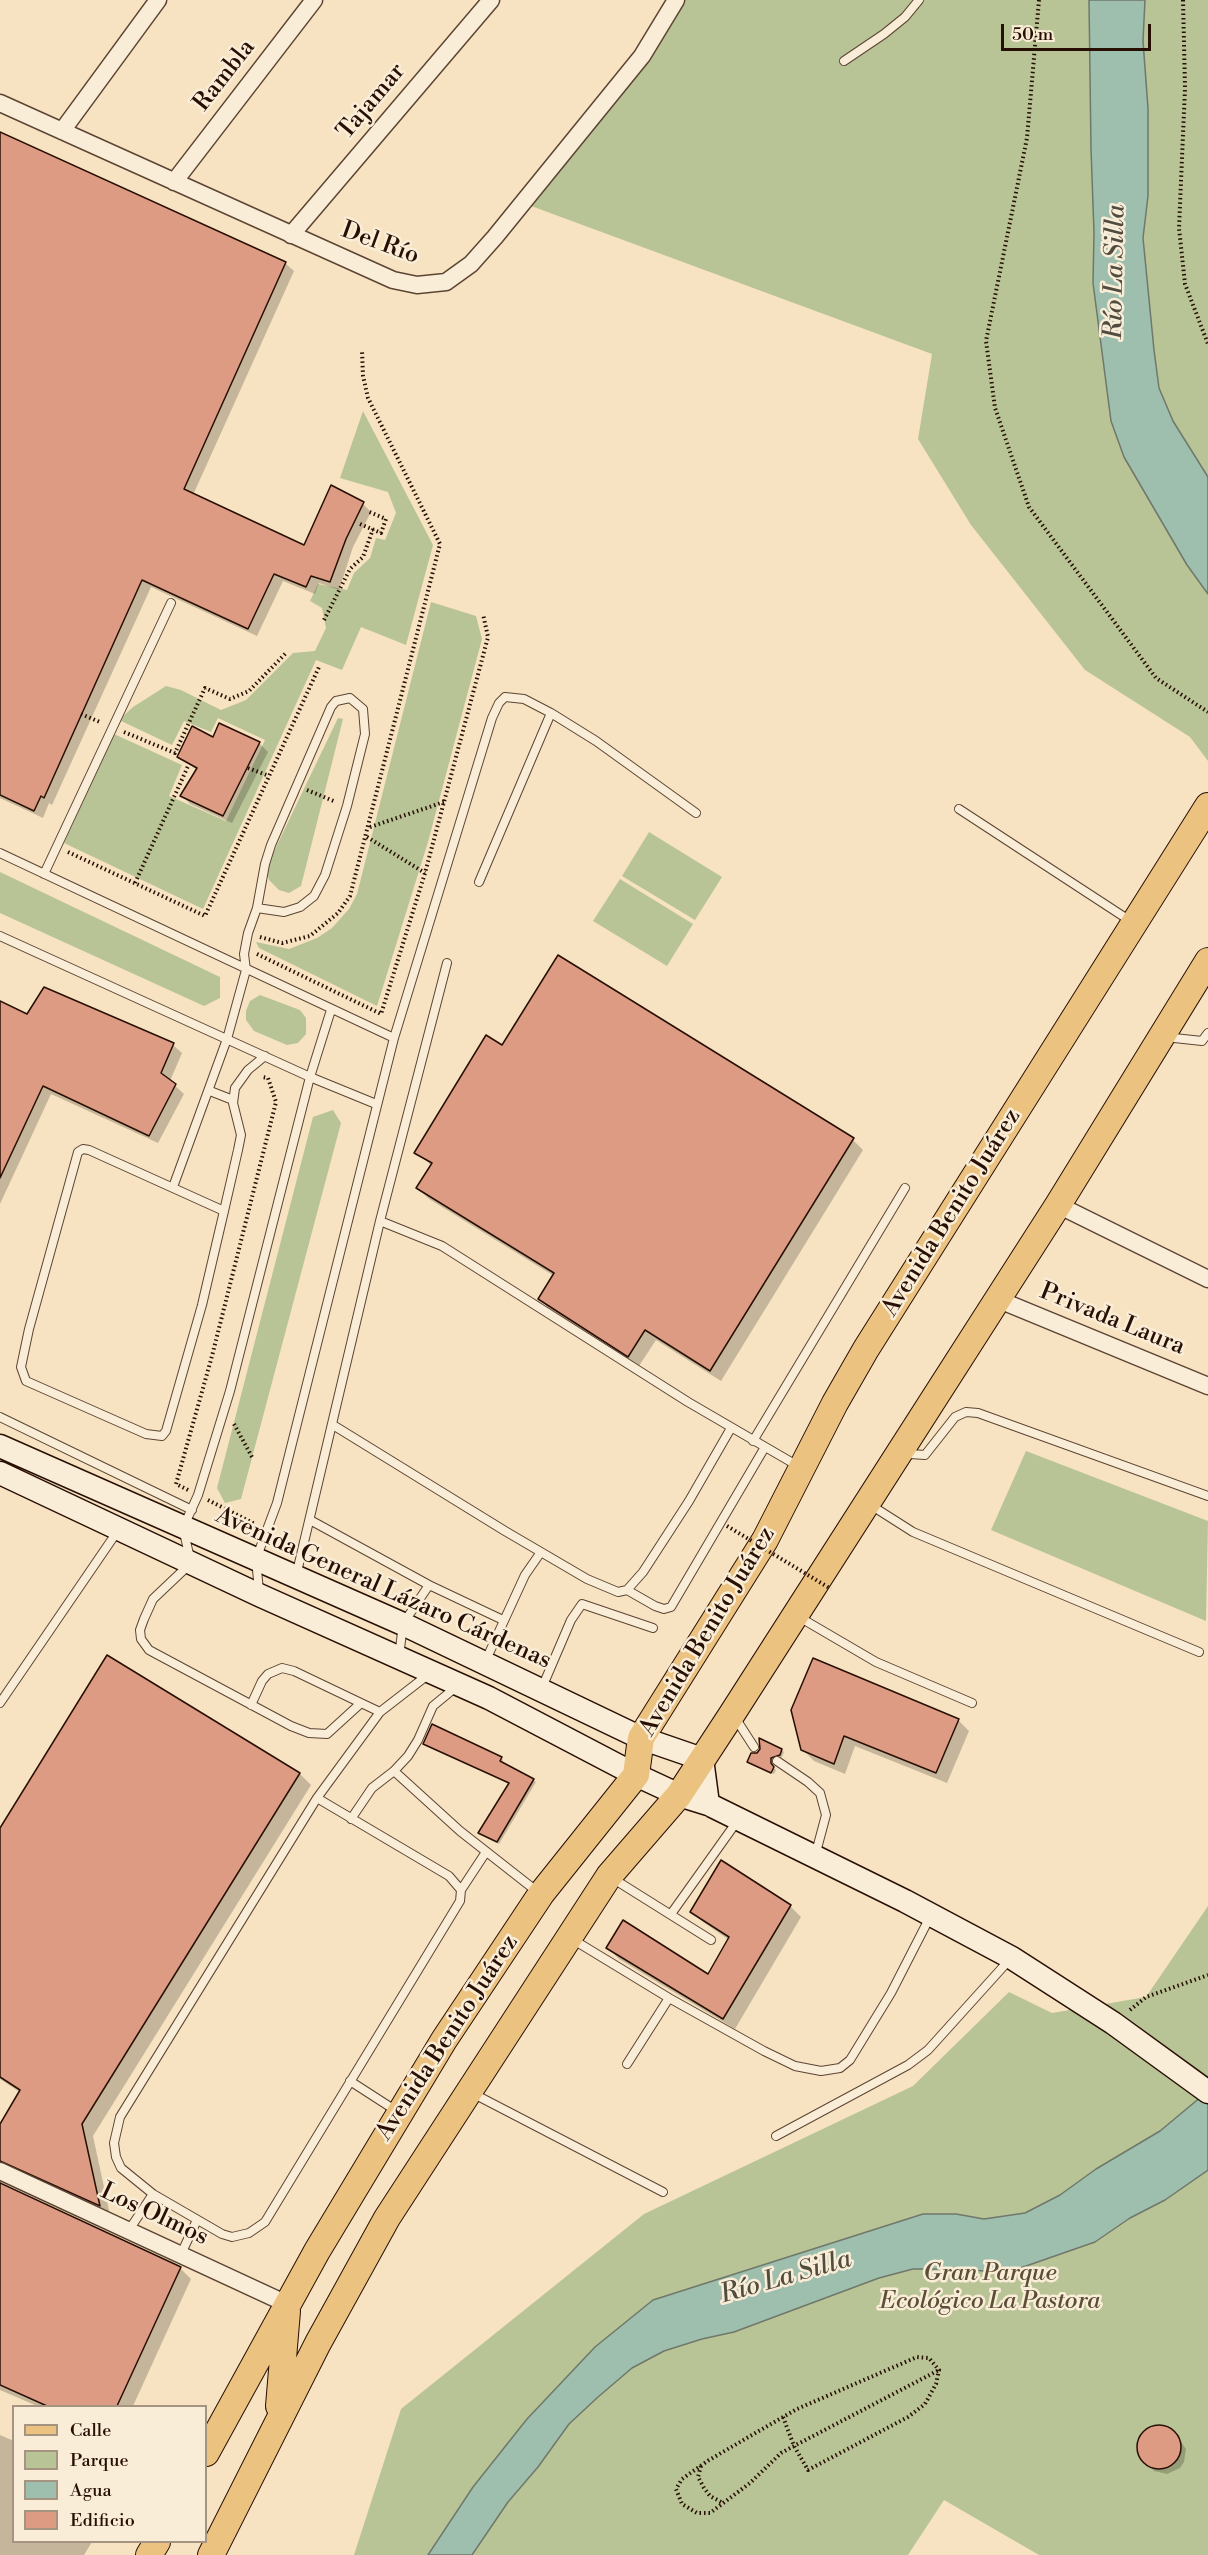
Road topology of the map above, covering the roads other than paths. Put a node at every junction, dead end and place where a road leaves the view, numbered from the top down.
1 (158, 0) edge
2 (314, 0) edge
3 (491, 0) edge
4 (676, 0) edge
5 (919, 0) edge
6 (844, 61) dead end
7 (0, 103) edge
8 (63, 131) junction
9 (174, 182) junction
10 (291, 235) junction
11 (171, 603) dead end
12 (551, 713) junction
13 (1208, 806) edge
14 (959, 809) dead end
15 (696, 813) dead end
16 (0, 853) edge
17 (44, 874) junction
18 (479, 882) dead end
19 (257, 908) junction
20 (1135, 924) junction
21 (0, 936) edge
22 (1208, 961) edge
23 (447, 963) dead end
24 (246, 970) junction
25 (331, 1010) junction
26 (1208, 1033) edge
27 (1161, 1037) junction
28 (394, 1038) junction
29 (227, 1039) junction
30 (265, 1056) junction
31 (310, 1077) junction
32 (210, 1091) junction
33 (233, 1097) junction
34 (376, 1104) junction
35 (173, 1187) junction
36 (905, 1188) dead end
37 (1058, 1205) junction
38 (224, 1211) junction
39 (380, 1221) junction
40 (1208, 1279) edge
41 (997, 1299) junction
42 (1208, 1386) edge
43 (0, 1417) edge
44 (333, 1425) junction
45 (731, 1428) junction
46 (753, 1441) junction
47 (907, 1442) junction
48 (0, 1446) edge
49 (765, 1447) junction
50 (803, 1468) junction
51 (0, 1473) edge
52 (48, 1495) junction
53 (1208, 1496) edge
54 (868, 1503) junction
55 (135, 1507) junction
56 (188, 1519) junction
57 (310, 1520) junction
58 (119, 1529) junction
59 (541, 1552) junction
60 (256, 1559) junction
61 (191, 1563) junction
62 (296, 1576) junction
63 (429, 1585) junction
64 (627, 1590) junction
65 (259, 1595) junction
66 (796, 1615) junction
67 (503, 1620) junction
68 (403, 1624) junction
69 (653, 1628) dead end
70 (1199, 1652) dead end
71 (399, 1657) junction
72 (485, 1663) junction
73 (432, 1672) junction
74 (459, 1685) junction
75 (541, 1690) junction
76 (0, 1703) edge
77 (361, 1703) junction
78 (972, 1703) dead end
79 (251, 1705) junction
80 (380, 1712) junction
81 (732, 1714) junction
82 (641, 1738) junction
83 (754, 1747) dead end
84 (702, 1759) junction
85 (777, 1761) dead end
86 (394, 1771) junction
87 (636, 1774) junction
88 (679, 1795) junction
89 (317, 1798) junction
90 (708, 1804) junction
91 (351, 1819) junction
92 (738, 1820) junction
93 (486, 1852) junction
94 (815, 1856) junction
95 (609, 1876) junction
96 (461, 1890) junction
97 (541, 1894) junction
98 (671, 1914) junction
99 (931, 1915) junction
100 (569, 1937) junction
101 (711, 1940) dead end
102 (1012, 1958) junction
103 (669, 1998) junction
104 (627, 2064) dead end
105 (350, 2081) junction
106 (468, 2091) junction
107 (1208, 2092) edge
108 (399, 2112) junction
109 (776, 2136) dead end
110 (0, 2171) edge
111 (663, 2192) dead end
112 (153, 2194) junction
113 (197, 2220) junction
114 (129, 2230) junction
115 (181, 2254) junction
116 (287, 2304) junction
117 (277, 2421) junction
118 (207, 2451) edge
119 (211, 2555) edge

1 - 8 street
2 - 9 street, Rambla
3 - 10 street, Tajamar
4 - 10 street, Del Río
5 - 6 lane
7 - 8 street, Del Río
8 - 9 street, Del Río
9 - 10 street, Del Río
11 - 17 lane
12 - 15 lane
12 - 18 lane
12 - 28 lane
13 - 20 main road, Avenida Benito Juárez
14 - 20 lane
16 - 17 lane
17 - 24 lane
19 - 19 lane
19 - 24 lane
20 - 50 main road, Avenida Benito Juárez
21 - 29 lane
22 - 27 main road, Avenida Benito Juárez
23 - 39 lane
24 - 25 lane
24 - 29 lane
25 - 28 lane
25 - 31 lane
26 - 27 lane
27 - 37 main road, Avenida Benito Juárez
28 - 34 lane
29 - 30 lane
29 - 32 lane
30 - 31 lane
30 - 33 lane
31 - 34 lane
31 - 56 lane
32 - 33 lane
32 - 35 lane
33 - 38 lane
34 - 60 lane
35 - 38 lane
35 - 38 lane
36 - 46 lane
37 - 40 street
37 - 41 main road, Avenida Benito Juárez
39 - 44 lane
39 - 45 lane
41 - 42 street, Privada Laura
41 - 47 main road, Avenida Benito Juárez
43 - 56 lane
44 - 57 lane
44 - 59 lane
45 - 46 lane
45 - 64 lane
46 - 49 lane
47 - 53 lane
47 - 54 main road, Avenida Benito Juárez
48 - 55 street, Avenida General Lázaro Cárdenas
49 - 50 lane
49 - 64 lane
50 - 82 main road, Avenida Benito Juárez
51 - 52 street
52 - 55 street
52 - 58 street
54 - 66 main road, Avenida Benito Juárez
54 - 70 lane
55 - 56 street, Avenida General Lázaro Cárdenas
56 - 60 street, Avenida General Lázaro Cárdenas
56 - 61 lane
57 - 62 lane
57 - 63 lane
58 - 61 street
58 - 76 lane
59 - 64 lane
59 - 67 lane
60 - 62 street, Avenida General Lázaro Cárdenas
60 - 65 lane
61 - 65 street
61 - 79 lane
62 - 68 street, Avenida General Lázaro Cárdenas
63 - 67 lane
63 - 68 lane
65 - 71 street
66 - 78 lane
66 - 81 main road, Avenida Benito Juárez
67 - 72 lane
68 - 71 lane
68 - 72 street, Avenida General Lázaro Cárdenas
69 - 75 lane
71 - 73 street
72 - 75 street, Avenida General Lázaro Cárdenas
73 - 74 street
73 - 80 lane
74 - 86 lane
74 - 87 street
75 - 82 street, Avenida General Lázaro Cárdenas
77 - 79 lane
77 - 79 lane
77 - 80 lane
80 - 89 lane
81 - 83 lane
81 - 84 main road, Avenida Benito Juárez
82 - 84 street, Avenida General Lázaro Cárdenas
82 - 87 main road, Avenida Benito Juárez
84 - 88 main road, Avenida Benito Juárez
84 - 90 street
85 - 94 lane
86 - 91 lane
86 - 93 lane
87 - 88 street
87 - 97 main road, Avenida Benito Juárez
88 - 90 street
88 - 95 main road, Avenida Benito Juárez
89 - 91 lane
89 - 112 lane
90 - 92 street
91 - 96 lane
92 - 94 street
92 - 98 lane
93 - 96 lane
93 - 97 lane
94 - 99 street
95 - 98 lane
95 - 100 main road, Avenida Benito Juárez
96 - 105 lane
97 - 108 main road, Avenida Benito Juárez
98 - 101 lane
99 - 102 street
99 - 103 lane
100 - 103 lane
100 - 106 main road, Avenida Benito Juárez
102 - 107 street
102 - 109 lane
103 - 104 lane
105 - 108 lane
105 - 113 lane
106 - 111 lane
106 - 117 main road, Avenida Benito Juárez
108 - 116 main road, Avenida Benito Juárez
110 - 114 street, Los Olmos
112 - 113 lane
112 - 114 lane
113 - 115 lane
114 - 115 street, Los Olmos
115 - 116 street, Los Olmos
116 - 117 main road
116 - 118 main road, Avenida Benito Juárez
117 - 119 main road, Avenida Benito Juárez

